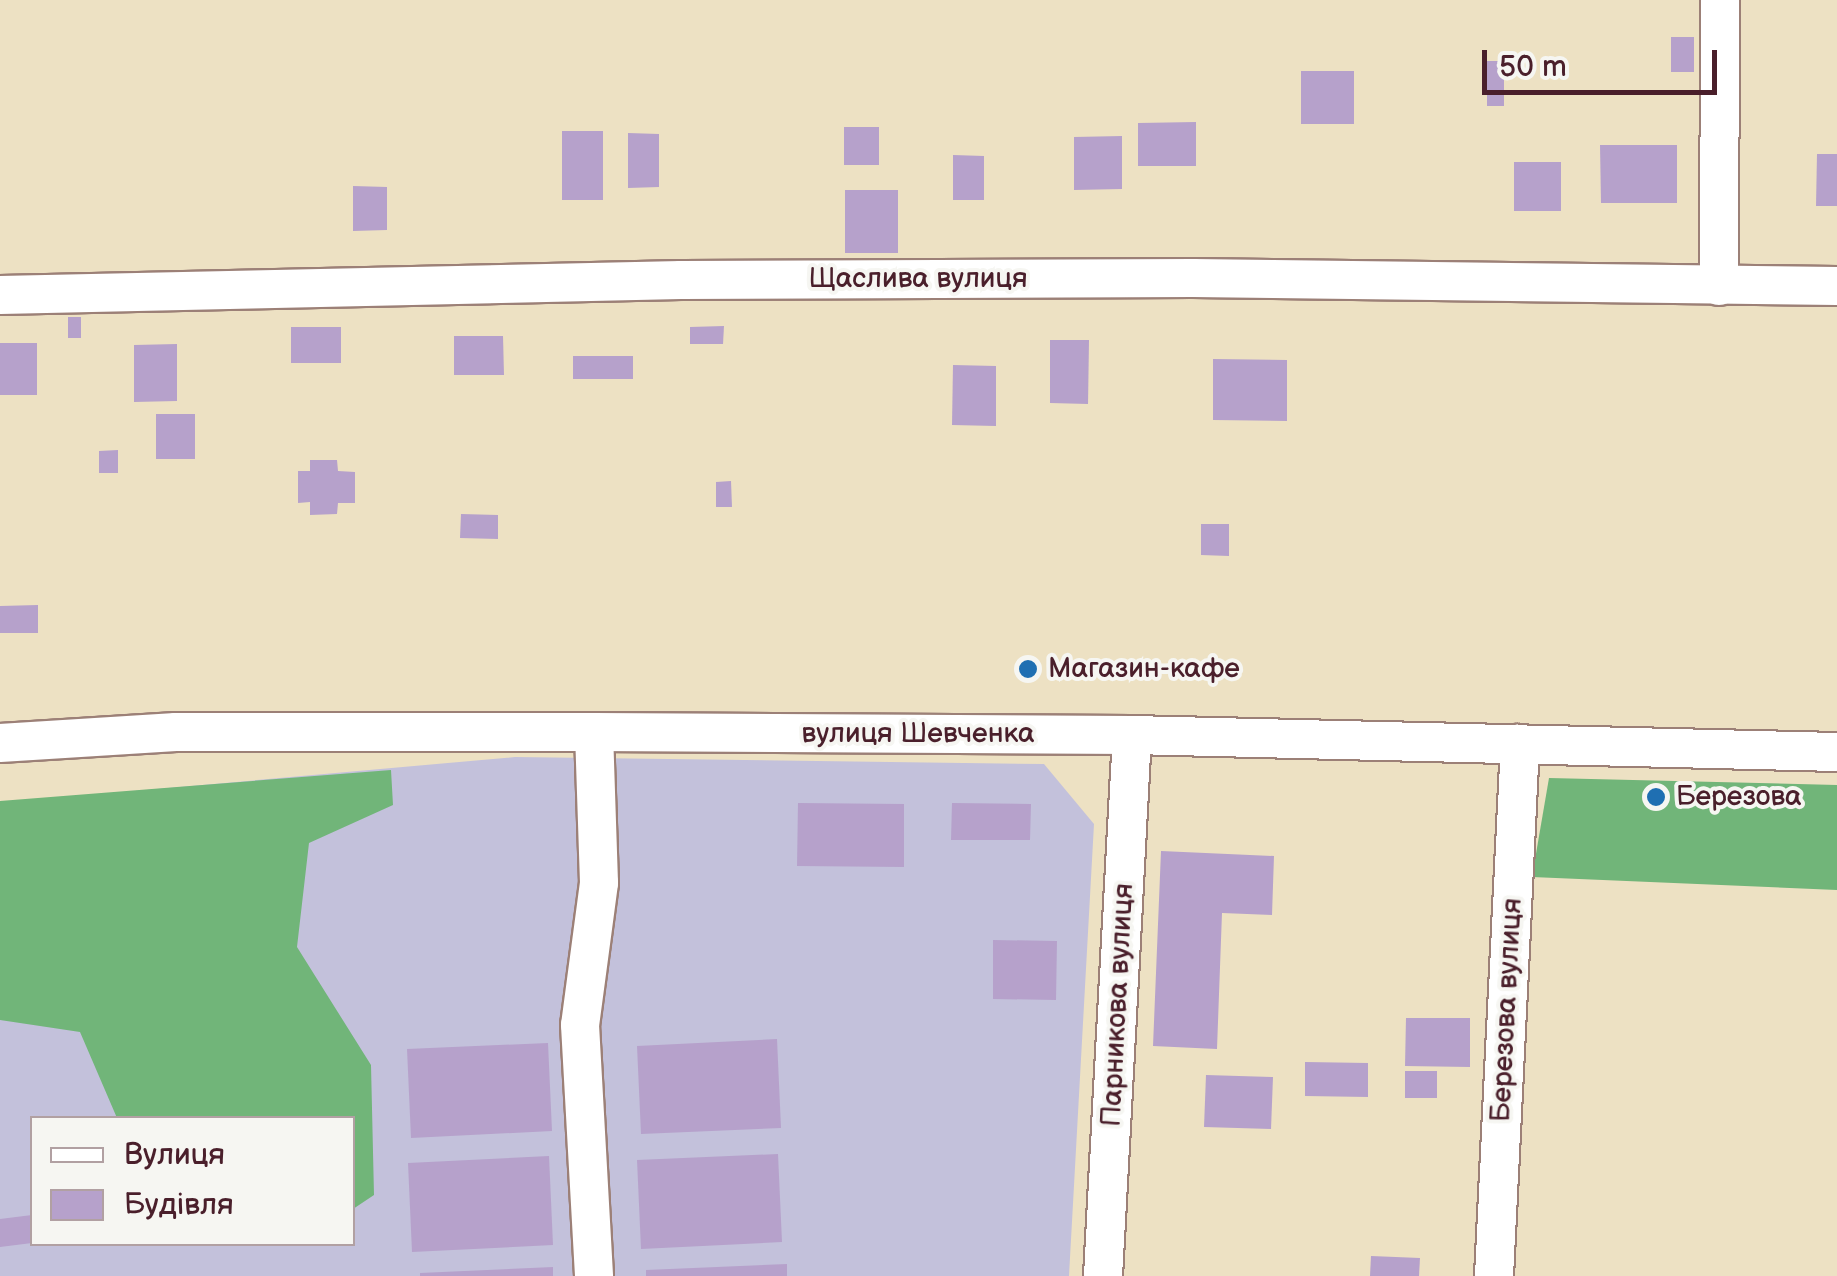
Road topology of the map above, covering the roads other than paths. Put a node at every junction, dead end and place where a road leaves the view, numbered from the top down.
1 (1720, 0) edge
2 (1719, 286) junction
3 (1837, 286) edge
4 (0, 295) edge
5 (594, 732) junction
6 (1132, 735) junction
7 (0, 744) edge
8 (1520, 744) junction
9 (1837, 752) edge
10 (594, 1276) edge
11 (1103, 1276) edge
12 (1494, 1276) edge

1 - 2 street
2 - 3 street, Щаслива вулиця
2 - 4 street, Щаслива вулиця
5 - 6 street, вулиця Шевченка
5 - 7 street, вулиця Шевченка
5 - 10 street
6 - 8 street, вулиця Шевченка
6 - 11 street, Парникова вулиця
8 - 9 street, вулиця Шевченка
8 - 12 street, Березова вулиця

